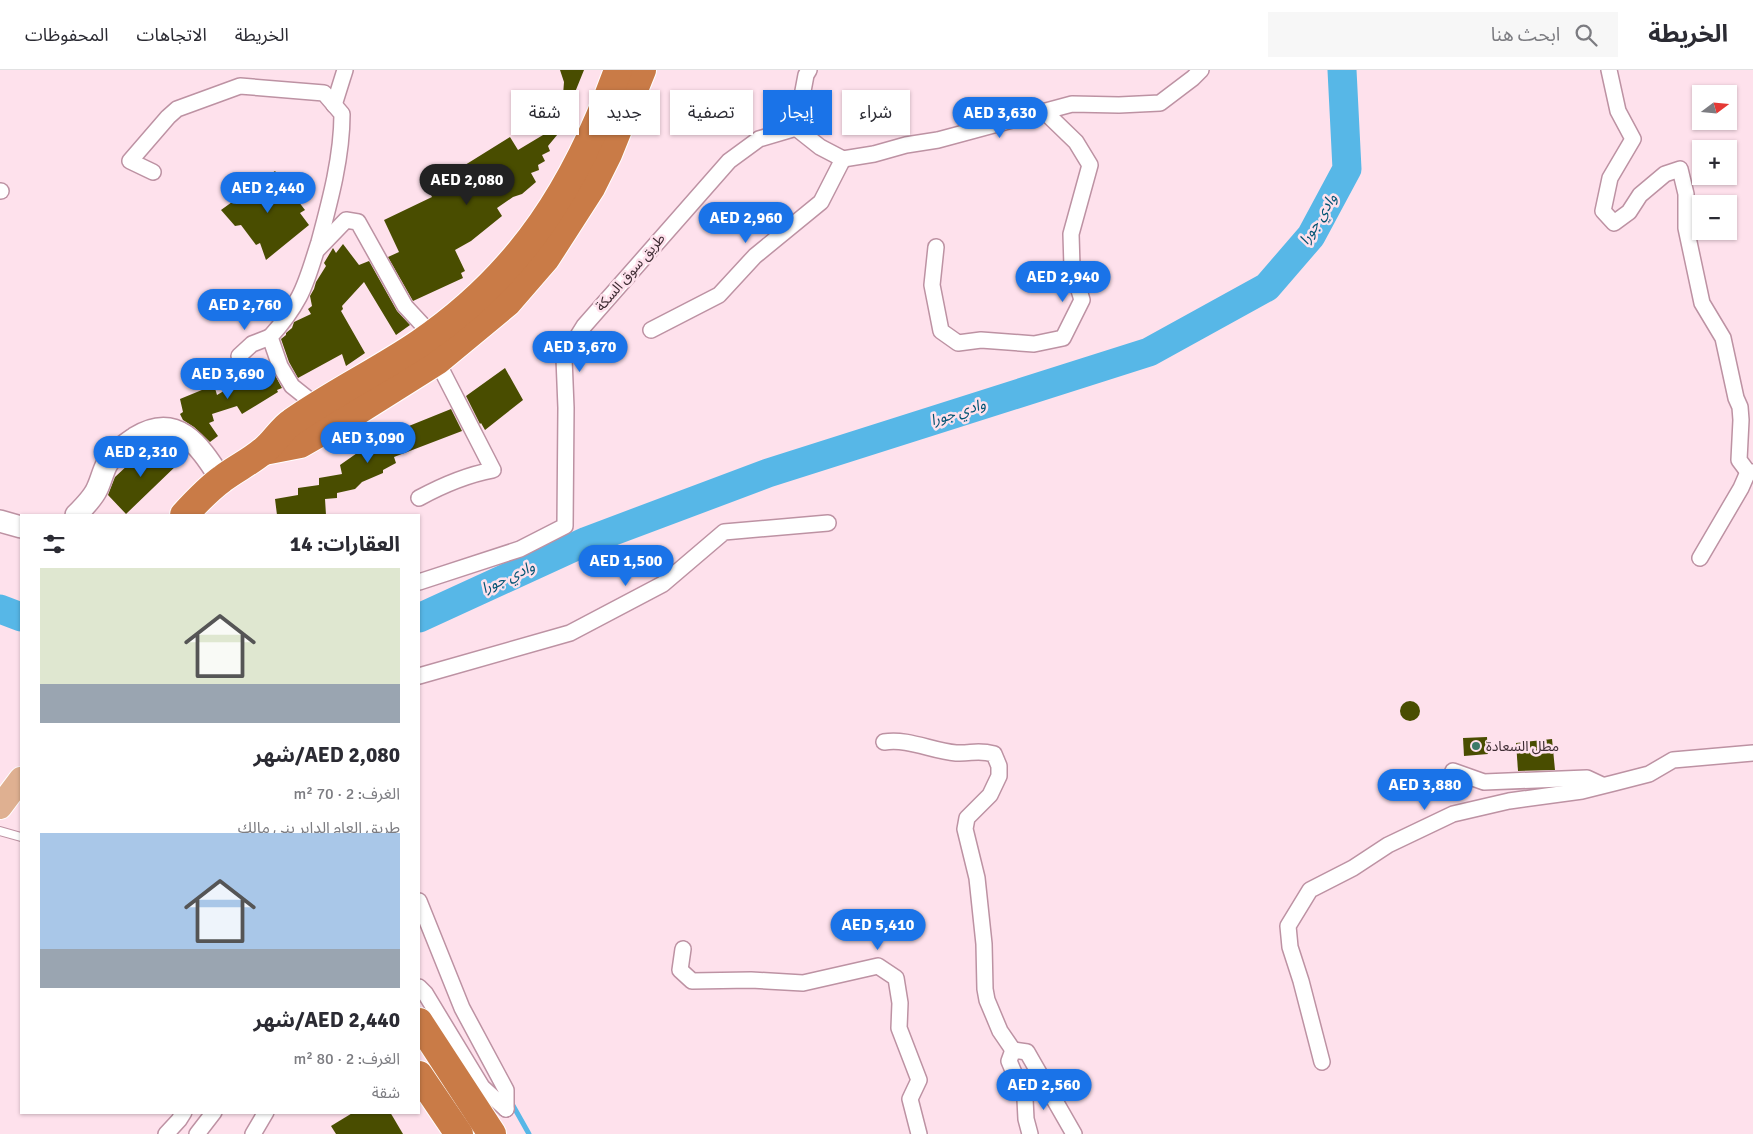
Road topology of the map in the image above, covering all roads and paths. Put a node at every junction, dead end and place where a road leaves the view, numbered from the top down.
1 (345, 70) edge
2 (618, 70) edge
3 (642, 70) edge
4 (809, 70) edge
5 (1200, 70) edge
6 (1609, 70) edge
7 (803, 90) edge
8 (334, 105) junction
9 (1045, 112) junction
10 (773, 135) edge
11 (805, 135) edge
12 (843, 159) junction
13 (153, 172) dead end
14 (936, 247) dead end
15 (316, 251) junction
16 (651, 330) dead end
17 (431, 334) junction
18 (270, 338) junction
19 (239, 356) dead end
20 (437, 361) junction
21 (317, 406) junction
22 (264, 451) junction
23 (1751, 472) edge
24 (222, 479) junction
25 (419, 498) dead end
26 (77, 514) edge
27 (185, 514) edge
28 (0, 521) edge
29 (828, 523) dead end
30 (20, 527) edge
31 (1700, 558) dead end
32 (420, 582) edge
33 (420, 676) edge
34 (884, 742) dead end
35 (1753, 753) edge
36 (1453, 771) dead end
37 (20, 780) edge
38 (1602, 786) junction
39 (0, 807) edge
40 (0, 831) edge
41 (20, 837) edge
42 (420, 903) edge
43 (683, 949) dead end
44 (420, 988) edge
45 (420, 1024) edge
46 (1012, 1050) junction
47 (1322, 1062) dead end
48 (420, 1076) edge
49 (183, 1114) edge
50 (212, 1114) edge
51 (265, 1114) edge
52 (166, 1134) edge
53 (197, 1134) edge
54 (253, 1134) edge
55 (459, 1134) edge
56 (492, 1134) edge
57 (919, 1134) edge
58 (1030, 1134) edge
59 (1074, 1134) edge

1 - 8 street
2 - 17 highway
3 - 20 highway
4 - 7 street
5 - 9 street
6 - 23 street
8 - 13 street
8 - 15 street
9 - 12 street
9 - 14 street
10 - 32 street, طريق سوق السكة
11 - 12 street
12 - 16 street
15 - 17 street
15 - 18 street
17 - 21 highway
18 - 19 street
18 - 21 street
20 - 22 highway
20 - 25 street
21 - 22 highway
22 - 24 highway
23 - 31 street
24 - 26 street
24 - 27 highway
28 - 30 street
29 - 33 street
34 - 46 street
35 - 38 street
36 - 38 street
37 - 39 main road
38 - 47 street
40 - 41 lane
42 - 44 street
43 - 57 street
45 - 56 highway
46 - 58 street
46 - 59 street
48 - 55 highway
49 - 52 street
50 - 53 street
51 - 54 street

